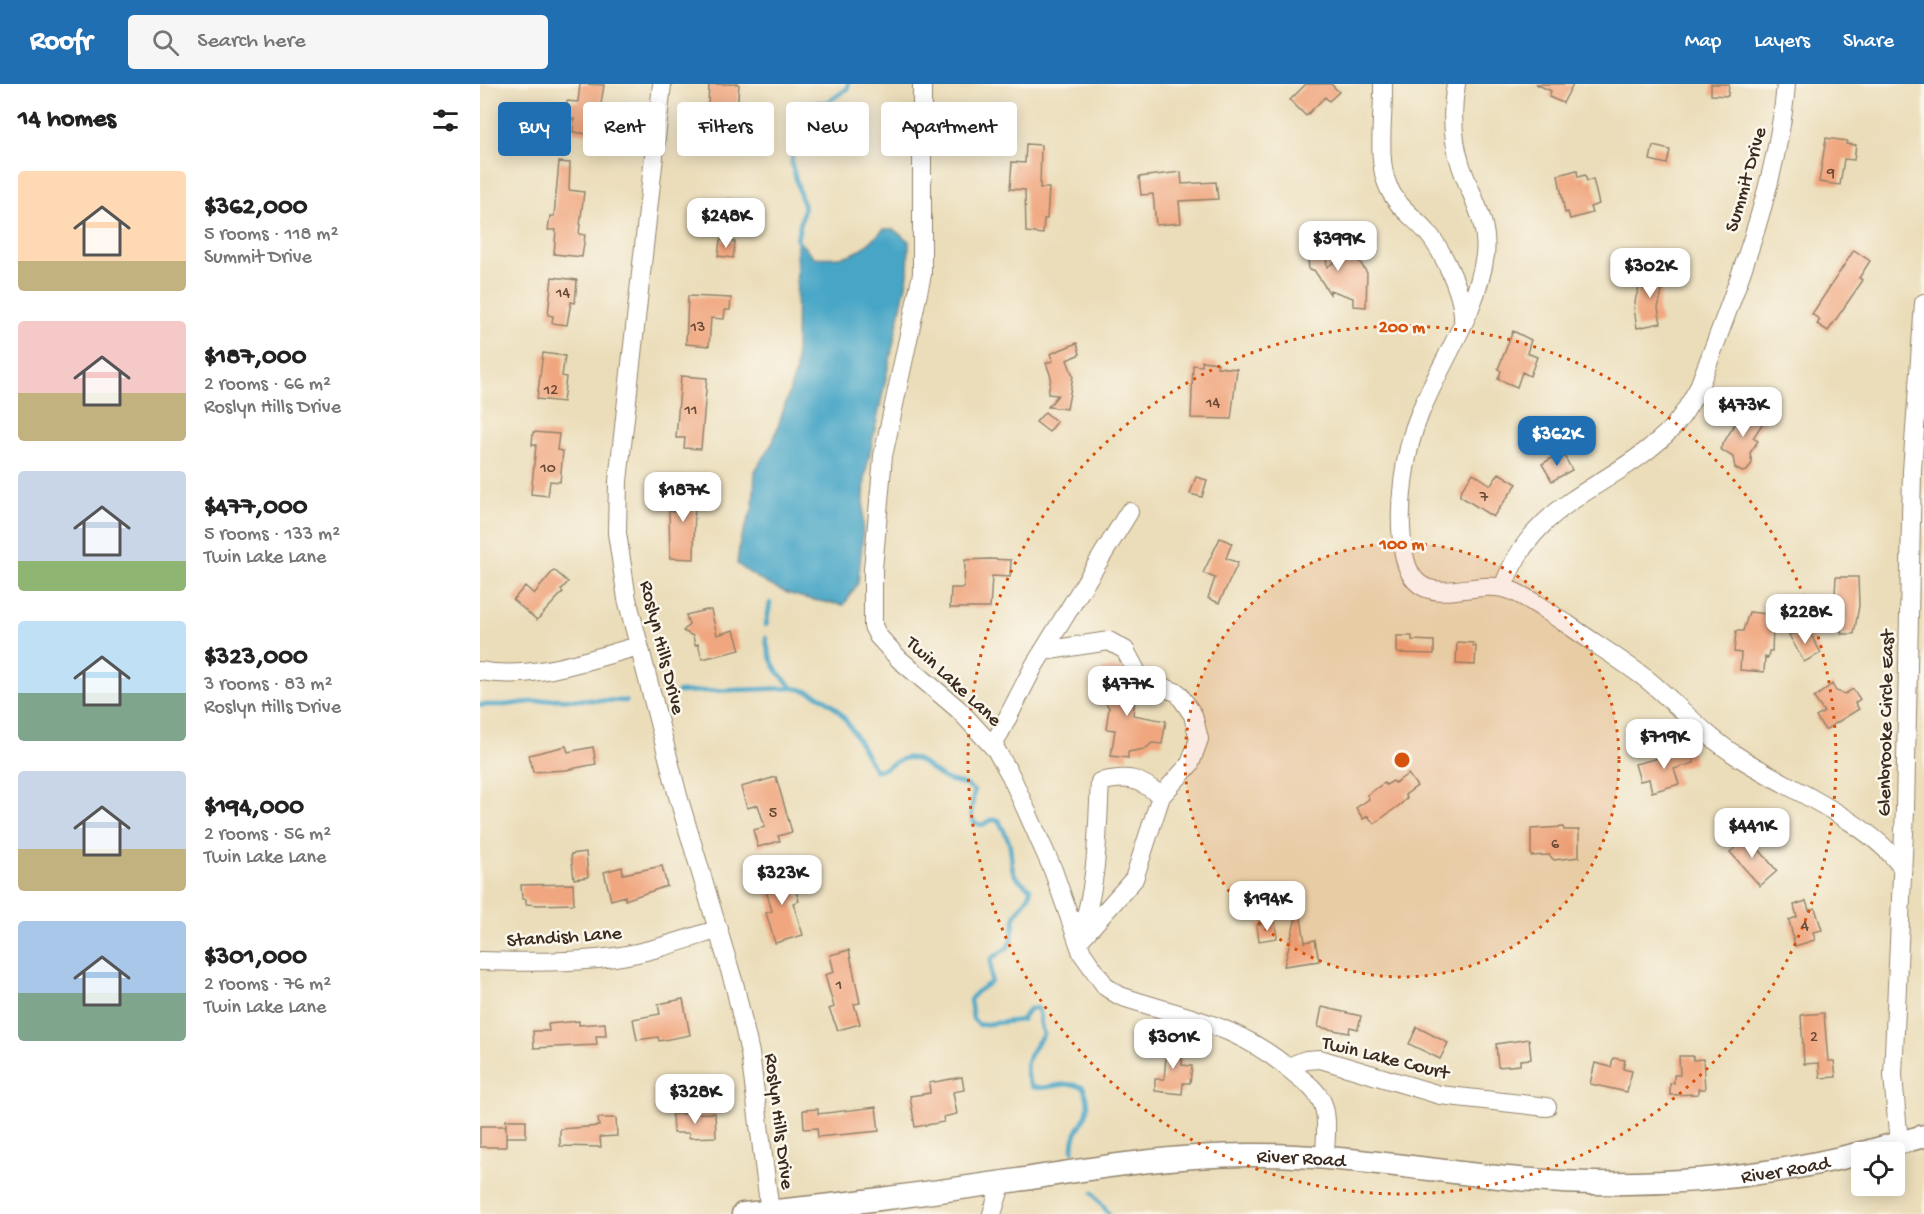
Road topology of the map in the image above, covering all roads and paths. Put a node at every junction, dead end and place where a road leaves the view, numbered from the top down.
1 (662, 84) edge
2 (922, 84) edge
3 (1383, 84) edge
4 (1456, 84) edge
5 (1786, 84) edge
6 (1924, 303) edge
7 (1463, 322) junction
8 (1128, 512) dead end
9 (1503, 588) junction
10 (639, 646) junction
11 (1042, 651) junction
12 (480, 671) edge
13 (993, 746) junction
14 (1161, 796) junction
15 (1901, 866) junction
16 (719, 929) junction
17 (1078, 942) junction
18 (480, 961) edge
19 (1288, 1067) junction
20 (1547, 1107) dead end
21 (1924, 1136) edge
22 (1899, 1142) edge
23 (1905, 1142) edge
24 (1851, 1155) edge
25 (1324, 1156) junction
26 (1002, 1182) junction
27 (770, 1212) junction
28 (743, 1214) edge
29 (992, 1214) edge

1 - 10 street, Roslyn Hills Drive
2 - 13 street, Twin Lake Lane
3 - 7 street
4 - 7 street
5 - 9 street, Summit Drive
6 - 15 street, Glenbrooke Circle East
7 - 9 street
8 - 11 street
9 - 15 street
10 - 12 street
10 - 16 street, Roslyn Hills Drive
11 - 13 street
11 - 14 street
13 - 17 street, Twin Lake Lane
14 - 17 street
14 - 17 street
15 - 22 street, Glenbrooke Circle East
16 - 18 street, Standish Lane
16 - 27 street, Roslyn Hills Drive
17 - 19 street, Twin Lake Lane
19 - 20 street, Twin Lake Court
19 - 25 street, Twin Lake Lane
21 - 23 main road
24 - 25 main road, River Road
25 - 26 main road, River Road
26 - 27 main road, River Road
26 - 29 street
27 - 28 main road, River Road

